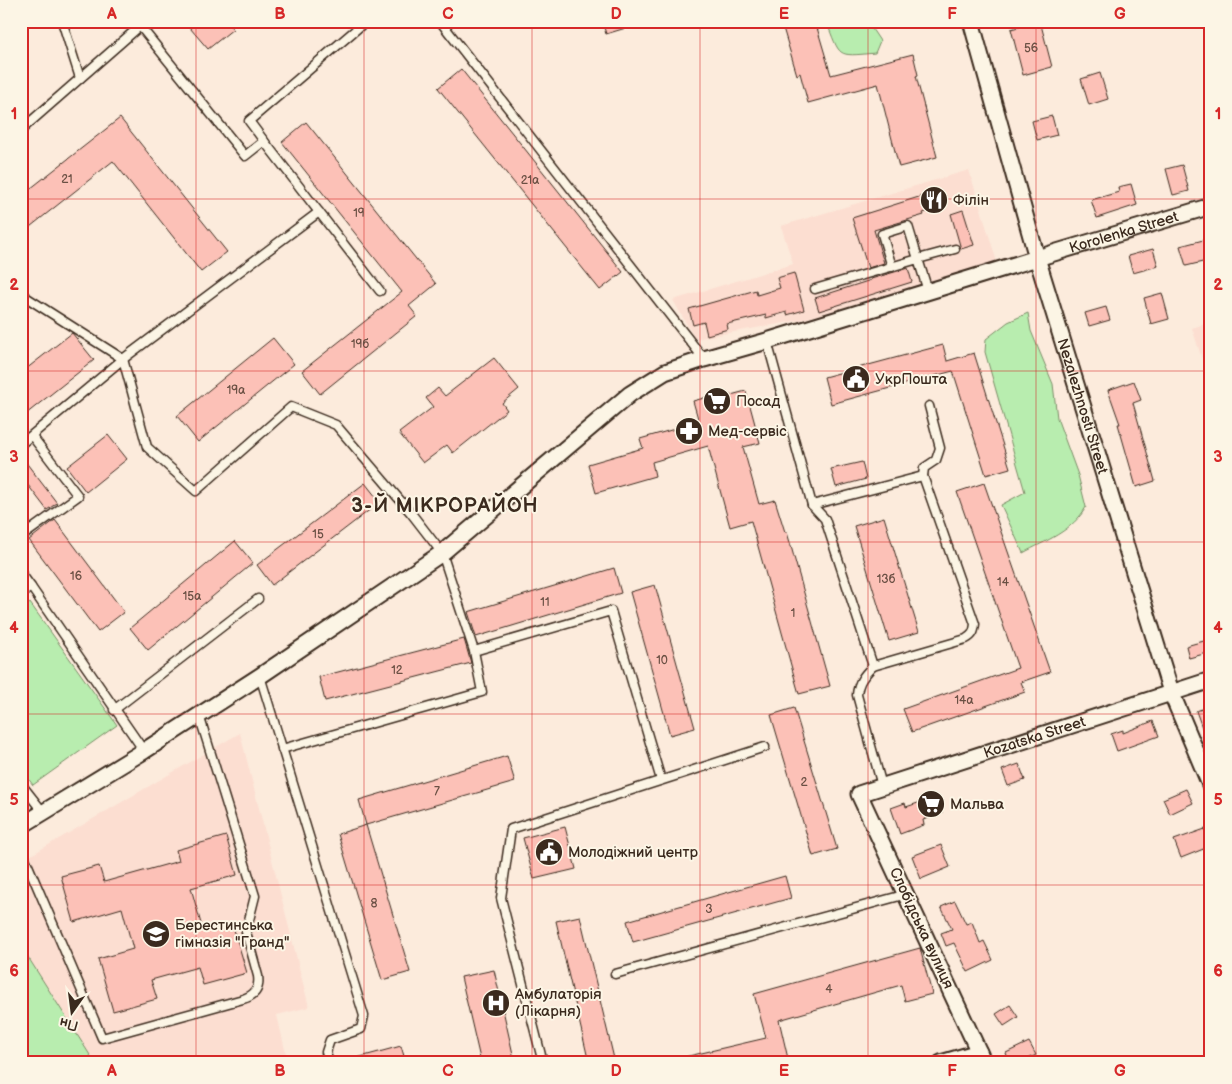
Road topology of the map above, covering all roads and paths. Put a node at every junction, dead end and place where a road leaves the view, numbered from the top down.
1 (62, 21) edge
2 (366, 21) edge
3 (440, 21) edge
4 (971, 21) edge
5 (80, 78) junction
6 (21, 130) edge
7 (264, 141) junction
8 (1211, 206) edge
9 (319, 212) junction
10 (955, 249) dead end
11 (1037, 258) junction
12 (918, 260) junction
13 (892, 267) junction
14 (815, 289) dead end
15 (380, 291) dead end
16 (928, 291) junction
17 (21, 294) edge
18 (767, 341) junction
19 (123, 359) junction
20 (704, 359) junction
21 (928, 406) dead end
22 (32, 436) junction
23 (21, 444) edge
24 (923, 476) junction
25 (812, 506) junction
26 (21, 537) edge
27 (442, 553) junction
28 (21, 573) edge
29 (31, 587) junction
30 (21, 594) edge
31 (258, 599) dead end
32 (474, 651) junction
33 (873, 666) junction
34 (260, 676) junction
35 (1211, 680) edge
36 (1171, 692) junction
37 (114, 710) junction
38 (199, 716) junction
39 (765, 746) dead end
40 (282, 749) junction
41 (144, 751) junction
42 (661, 780) junction
43 (21, 784) edge
44 (882, 786) junction
45 (1211, 787) edge
46 (859, 794) joint
47 (43, 812) junction
48 (21, 826) edge
49 (21, 849) edge
50 (907, 894) junction
51 (615, 974) dead end
52 (982, 1057) edge
53 (329, 1063) edge
54 (544, 1063) edge
55 (941, 1063) edge

1 - 5 lane
2 - 7 lane
3 - 20 lane
4 - 11 street, Nezalezhnosti Street
5 - 6 lane
5 - 7 lane
7 - 9 lane
8 - 11 street, Korolenka Street
9 - 15 lane
9 - 19 lane
10 - 12 lane
11 - 16 street, Korolenka Street
11 - 36 street, Nezalezhnosti Street
12 - 13 lane
12 - 13 lane
12 - 16 lane
13 - 14 lane
16 - 18 street, Korolenka Street
17 - 19 lane
18 - 20 street, Korolenka Street
18 - 25 lane
19 - 22 lane
19 - 27 lane
20 - 27 street, Korolenka Street
21 - 24 lane
22 - 23 lane
22 - 26 lane
24 - 25 lane
24 - 33 lane
25 - 33 lane
27 - 32 lane
27 - 34 street, Korolenka Street
28 - 29 lane
29 - 30 lane
29 - 37 lane
31 - 37 lane
32 - 40 lane
32 - 42 lane
33 - 44 lane
34 - 38 street, Korolenka Street
34 - 40 lane
35 - 36 street, Kozatska Street
36 - 44 street, Kozatska Street
36 - 45 street, Nezalezhnosti Street
37 - 41 lane
38 - 41 street, Korolenka Street
38 - 49 lane
39 - 42 lane
40 - 53 lane
41 - 47 street, Korolenka Street
42 - 54 lane
43 - 47 lane
44 - 46 street, Kozatska Street
46 - 50 street, Слобідська вулиця
47 - 48 street, Korolenka Street
50 - 51 lane
50 - 52 street, Слобідська вулиця
52 - 55 street

